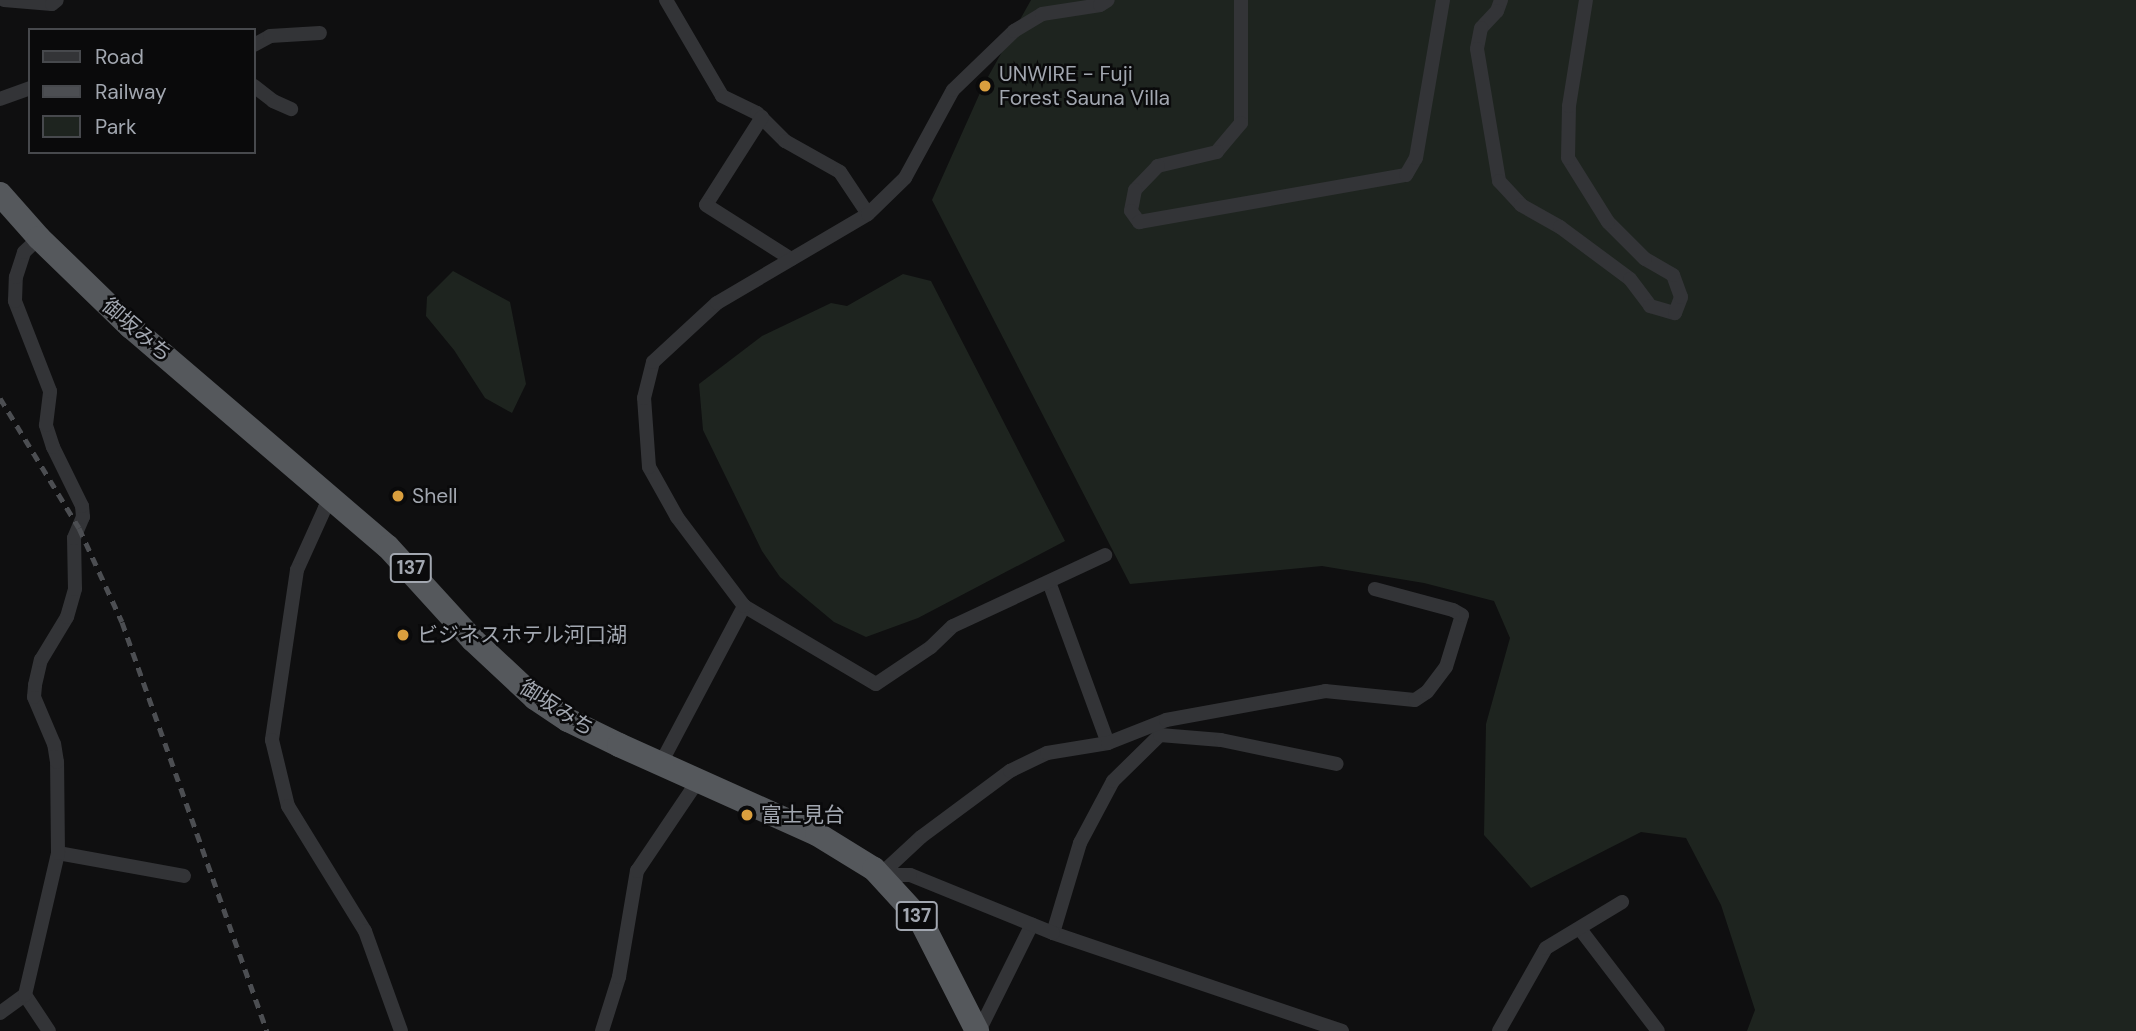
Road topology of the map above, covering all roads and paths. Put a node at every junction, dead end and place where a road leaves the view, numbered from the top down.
1 (3, 0) edge
2 (57, 0) edge
3 (666, 0) edge
4 (1108, 0) edge
5 (1241, 0) edge
6 (1443, 0) edge
7 (1500, 0) edge
8 (1586, 0) edge
9 (320, 33) dead end
10 (256, 43) edge
11 (256, 88) edge
12 (28, 89) edge
13 (0, 99) edge
14 (291, 109) dead end
15 (762, 117) junction
16 (0, 194) edge
17 (868, 214) junction
18 (39, 238) junction
19 (791, 259) junction
20 (333, 498) junction
21 (1105, 555) dead end
22 (1049, 582) junction
23 (1374, 589) dead end
24 (744, 606) junction
25 (1108, 743) junction
26 (661, 763) junction
27 (1337, 764) dead end
28 (699, 779) junction
29 (58, 853) junction
30 (880, 874) junction
31 (184, 876) dead end
32 (1622, 902) dead end
33 (1032, 924) junction
34 (1580, 929) junction
35 (1054, 933) junction
36 (25, 995) junction
37 (0, 1013) edge
38 (49, 1031) edge
39 (401, 1031) edge
40 (602, 1031) edge
41 (978, 1031) edge
42 (1342, 1031) edge
43 (1499, 1031) edge
44 (1658, 1031) edge

1 - 2 street
3 - 15 street
4 - 17 street
5 - 6 street
7 - 8 street
9 - 10 street
11 - 14 street
12 - 13 street
15 - 17 street
15 - 19 street
16 - 18 highway, 御坂みち / 137
17 - 19 street
18 - 20 highway, 御坂みち / 137
18 - 29 street
19 - 24 street
20 - 26 highway, 御坂みち / 137
20 - 39 street
21 - 22 street
22 - 24 street
22 - 25 street
23 - 25 street
24 - 26 street
25 - 30 street
26 - 28 highway, 御坂みち / 137
27 - 35 street
28 - 30 highway, 御坂みち / 137
28 - 40 street
29 - 31 street
29 - 36 street
30 - 33 street
30 - 41 highway, 御坂みち / 137
32 - 34 street
33 - 35 street
33 - 41 street
34 - 43 street
34 - 44 street
35 - 42 street
36 - 37 street
36 - 38 street

